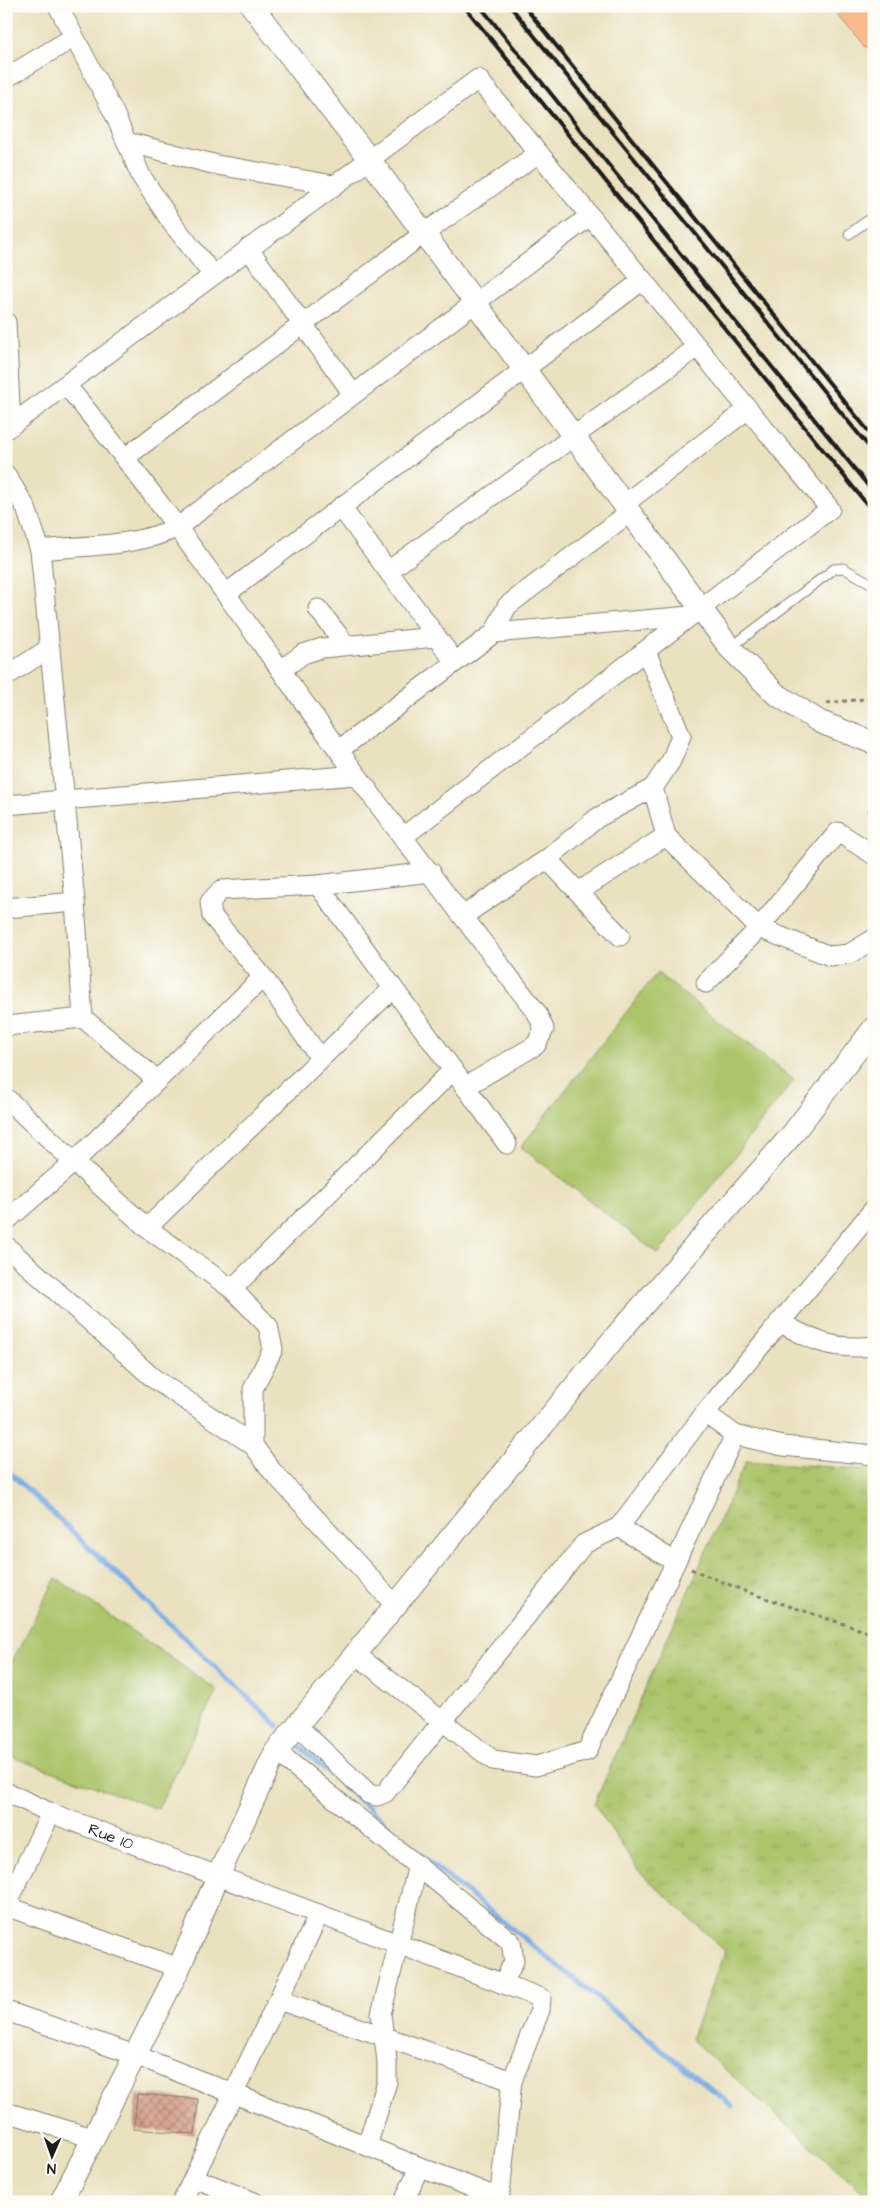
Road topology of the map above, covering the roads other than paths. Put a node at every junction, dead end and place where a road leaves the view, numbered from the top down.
1 (58, 6) edge
2 (252, 6) edge
3 (849, 6) edge
4 (874, 37) edge
5 (74, 38) junction
6 (6, 78) edge
7 (127, 142) junction
8 (539, 153) junction
9 (369, 159) junction
10 (334, 185) junction
11 (590, 216) junction
12 (874, 216) edge
13 (423, 234) junction
14 (849, 234) dead end
15 (248, 248) junction
16 (213, 275) junction
17 (643, 280) junction
18 (474, 302) junction
19 (6, 322) edge
20 (302, 324) junction
21 (697, 347) junction
22 (523, 369) junction
23 (66, 386) junction
24 (353, 394) junction
25 (748, 409) junction
26 (9, 428) edge
27 (572, 436) junction
28 (126, 457) junction
29 (6, 475) edge
30 (341, 507) junction
31 (626, 509) junction
32 (178, 527) junction
33 (40, 550) junction
34 (388, 571) junction
35 (874, 585) edge
36 (227, 593) junction
37 (318, 609) dead end
38 (695, 613) junction
39 (494, 633) junction
40 (436, 636) junction
41 (346, 645) junction
42 (50, 648) junction
43 (730, 648) junction
44 (646, 651) junction
45 (455, 662) junction
46 (281, 670) junction
47 (6, 676) edge
48 (874, 743) edge
49 (339, 750) junction
50 (356, 775) junction
51 (653, 788) junction
52 (65, 800) junction
53 (6, 805) edge
54 (404, 836) junction
55 (666, 836) junction
56 (874, 855) edge
57 (547, 859) junction
58 (431, 872) junction
59 (318, 885) junction
60 (578, 892) junction
61 (75, 902) junction
62 (6, 908) edge
63 (462, 916) junction
64 (759, 928) junction
65 (620, 936) dead end
66 (874, 939) edge
67 (262, 977) junction
68 (706, 983) dead end
69 (393, 988) junction
70 (83, 1018) junction
71 (6, 1026) edge
72 (874, 1028) edge
73 (320, 1058) junction
74 (453, 1070) junction
75 (157, 1080) junction
76 (465, 1087) junction
77 (6, 1098) edge
78 (507, 1144) dead end
79 (74, 1162) junction
80 (874, 1209) edge
81 (6, 1221) edge
82 (148, 1228) junction
83 (6, 1246) edge
84 (232, 1289) junction
85 (779, 1322) junction
86 (874, 1346) edge
87 (705, 1413) junction
88 (735, 1435) junction
89 (253, 1445) junction
90 (874, 1455) edge
91 (619, 1526) junction
92 (675, 1562) junction
93 (396, 1606) junction
94 (355, 1654) junction
95 (442, 1722) junction
96 (297, 1726) junction
97 (276, 1751) junction
98 (6, 1792) edge
99 (51, 1813) junction
100 (418, 1866) junction
101 (218, 1876) junction
102 (6, 1906) edge
103 (320, 1914) junction
104 (398, 1944) junction
105 (179, 1968) junction
106 (503, 1984) junction
107 (279, 2000) junction
108 (6, 2011) edge
109 (384, 2037) junction
110 (135, 2055) junction
111 (512, 2081) junction
112 (234, 2094) junction
113 (6, 2112) edge
114 (93, 2138) junction
115 (367, 2146) junction
116 (419, 2167) junction
117 (194, 2178) junction
118 (499, 2200) edge
119 (61, 2202) edge
120 (182, 2202) edge
121 (254, 2202) edge
122 (404, 2202) edge

1 - 5 street
2 - 9 street
3 - 4 highway
5 - 6 street
5 - 7 street
7 - 10 street
7 - 16 street
8 - 9 street
8 - 11 street
8 - 13 street
9 - 10 street
9 - 13 street
10 - 15 street
11 - 17 street
11 - 18 street
12 - 14 lane
13 - 18 street
13 - 20 street
15 - 16 street
15 - 20 street
16 - 23 street
17 - 21 street
17 - 22 street
18 - 22 street
18 - 24 street
19 - 26 street
20 - 24 street
20 - 28 street
21 - 25 street
21 - 27 street
22 - 27 street
22 - 30 street
23 - 26 street
23 - 28 street
24 - 32 street
25 - 31 street
25 - 38 street
27 - 31 street
27 - 34 street
28 - 32 street
29 - 33 street
30 - 34 street
30 - 36 street
31 - 38 street
31 - 39 street
32 - 33 street
32 - 36 street
33 - 42 street
34 - 40 street
35 - 43 lane
36 - 46 street
37 - 41 street
38 - 39 street
38 - 43 street
38 - 44 street
39 - 45 street
40 - 41 street
40 - 45 street
41 - 46 street
42 - 47 street
42 - 52 street
43 - 48 street
44 - 51 street
44 - 54 street
45 - 49 street
46 - 49 street
49 - 50 street
50 - 52 street
50 - 54 street
51 - 55 street
51 - 57 street
52 - 53 street
52 - 61 street
54 - 58 street
55 - 60 street
55 - 64 street
56 - 64 street
57 - 60 street
57 - 63 street
58 - 59 street
58 - 63 street
59 - 67 street
59 - 69 street
60 - 65 street
61 - 62 street
61 - 70 street
63 - 76 street
64 - 66 street
64 - 68 street
67 - 73 street
67 - 75 street
69 - 73 street
69 - 74 street
70 - 71 street
70 - 75 street
72 - 93 street
73 - 82 street
74 - 76 street
74 - 84 street
75 - 79 street
76 - 78 street
77 - 79 street
79 - 81 street
79 - 82 street
80 - 85 street
82 - 84 street
83 - 89 street
84 - 89 street
85 - 86 street
85 - 87 street
87 - 88 street
87 - 91 street
88 - 90 street
88 - 92 street
89 - 93 street
91 - 92 street
91 - 95 street
92 - 95 street
93 - 94 street
94 - 95 street
94 - 96 street
95 - 96 street
96 - 97 street
97 - 100 street
97 - 101 street
98 - 99 street, Rue 10
99 - 101 street, Rue 10
99 - 102 street
100 - 104 street
100 - 106 street
101 - 103 street, Rue 10
101 - 105 street
102 - 105 street
103 - 104 street, Rue 10
103 - 107 street
104 - 106 street, Rue 10
104 - 109 street
105 - 110 street
106 - 111 street, Rue 10
107 - 109 street
107 - 112 street
108 - 110 street
109 - 111 street
109 - 115 street
110 - 112 street
110 - 114 street
111 - 118 street
112 - 115 street
112 - 117 street
113 - 114 street
114 - 119 street
115 - 116 street
116 - 118 street
116 - 122 street
117 - 120 street
117 - 121 street

